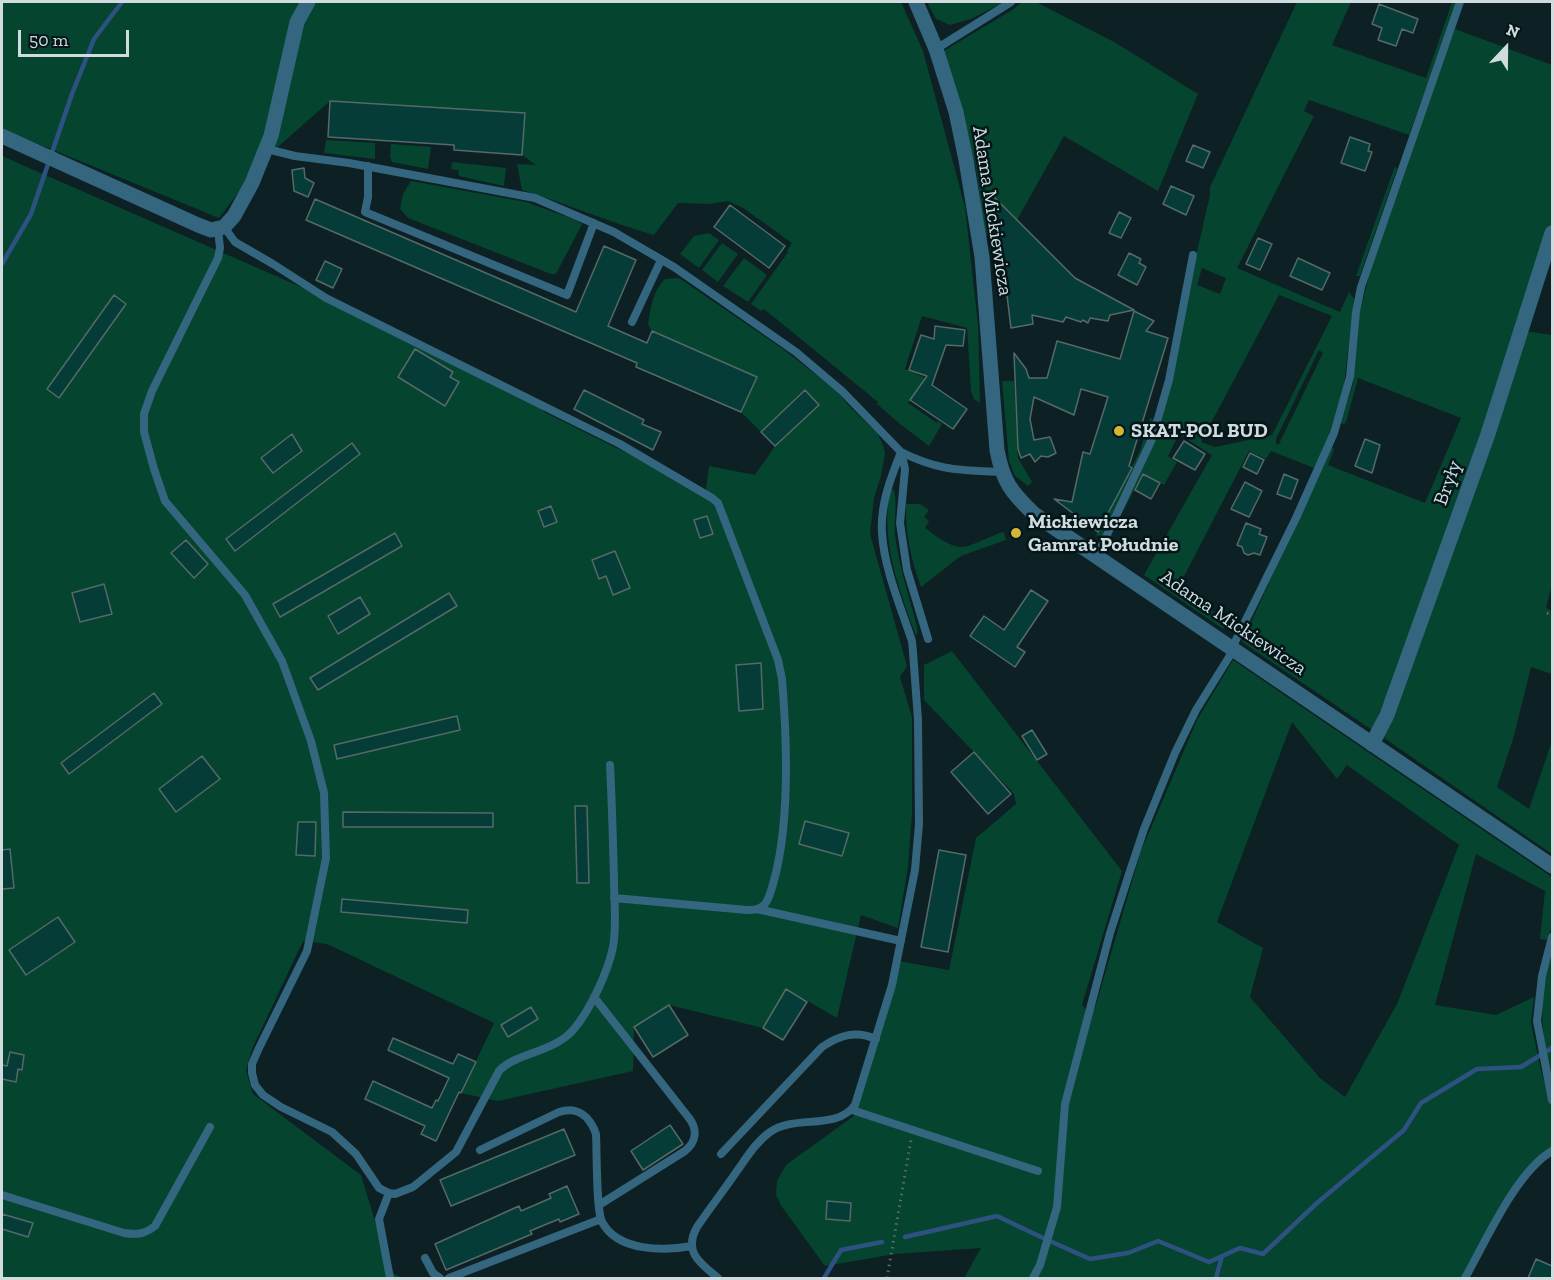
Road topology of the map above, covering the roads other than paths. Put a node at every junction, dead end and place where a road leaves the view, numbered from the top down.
1 (308, 2) edge
2 (916, 2) edge
3 (1011, 2) edge
4 (1460, 2) edge
5 (936, 50) junction
6 (2, 136) edge
7 (267, 149) junction
8 (368, 166) junction
9 (594, 223) junction
10 (221, 229) junction
11 (1552, 233) edge
12 (1193, 255) dead end
13 (661, 260) junction
14 (632, 322) dead end
15 (901, 452) junction
16 (1001, 472) junction
17 (1097, 556) junction
18 (928, 639) dead end
19 (1233, 648) junction
20 (1372, 744) junction
21 (610, 765) dead end
22 (1552, 866) edge
23 (614, 898) junction
24 (757, 909) junction
25 (1552, 938) edge
26 (901, 941) junction
27 (594, 997) junction
28 (876, 1039) junction
29 (1552, 1100) edge
30 (852, 1110) junction
31 (210, 1127) dead end
32 (480, 1150) dead end
33 (1552, 1151) edge
34 (721, 1154) dead end
35 (1038, 1171) dead end
36 (389, 1193) junction
37 (2, 1195) edge
38 (599, 1205) junction
39 (601, 1219) junction
40 (692, 1246) junction
41 (425, 1258) dead end
42 (390, 1278) edge
43 (440, 1278) edge
44 (449, 1278) edge
45 (718, 1278) edge
46 (1033, 1278) edge
47 (1465, 1278) edge

1 - 7 street
2 - 5 street, Adama Mickiewicza
3 - 5 lane
4 - 19 lane
5 - 16 street, Adama Mickiewicza
6 - 10 street
7 - 8 lane
7 - 10 street
8 - 9 lane
8 - 9 lane
9 - 13 lane
10 - 24 lane
10 - 36 lane
11 - 20 street, Bryły
12 - 17 lane
13 - 14 lane
13 - 15 lane
15 - 16 lane
15 - 18 lane
15 - 26 lane
16 - 17 street, Adama Mickiewicza
17 - 19 street, Adama Mickiewicza
19 - 20 street, Adama Mickiewicza
19 - 46 lane
20 - 22 street, Adama Mickiewicza
21 - 23 lane
23 - 24 lane
23 - 27 lane
24 - 26 lane
25 - 29 lane
26 - 28 lane
27 - 36 lane
27 - 38 lane
28 - 30 lane
28 - 34 lane
30 - 35 lane
30 - 40 lane
31 - 37 lane
32 - 38 lane
33 - 47 lane
36 - 42 lane
38 - 39 lane
39 - 40 lane
39 - 44 lane
40 - 45 lane
41 - 43 lane

